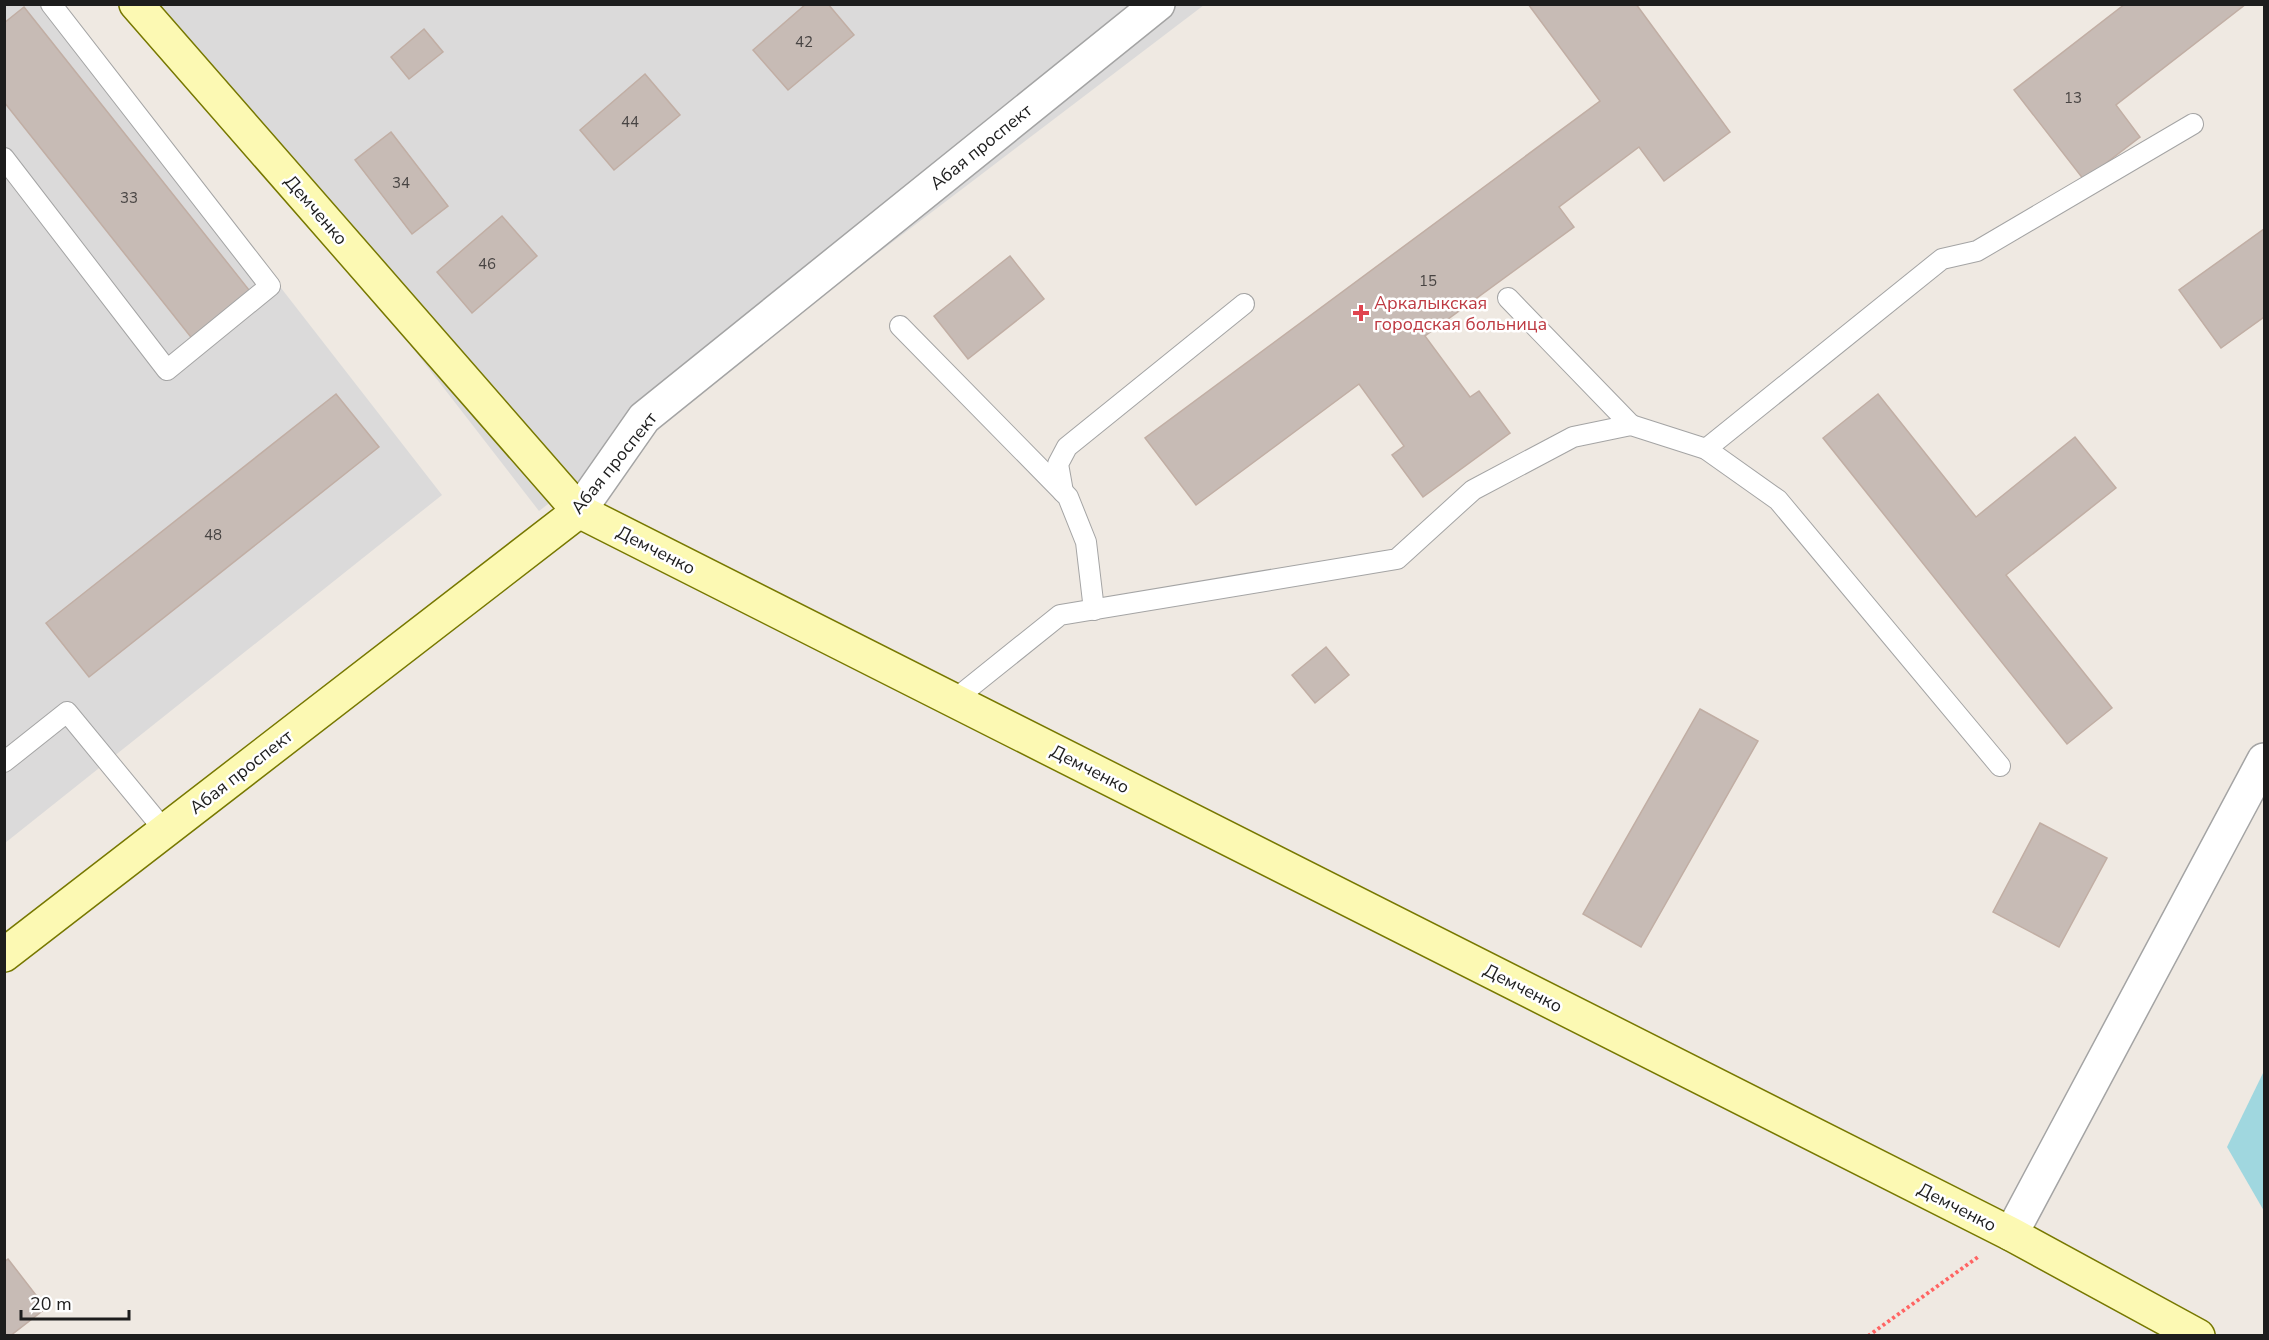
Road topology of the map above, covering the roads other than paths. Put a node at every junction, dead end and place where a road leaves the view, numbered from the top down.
1 (51, 4) edge
2 (136, 4) edge
3 (1158, 4) edge
4 (2193, 124) dead end
5 (4, 158) edge
6 (1508, 298) dead end
7 (1244, 304) dead end
8 (900, 326) dead end
9 (1631, 425) junction
10 (1706, 450) junction
11 (1063, 492) junction
12 (579, 511) junction
13 (1094, 610) junction
14 (954, 700) junction
15 (2265, 760) edge
16 (4, 762) edge
17 (2000, 766) dead end
18 (165, 831) junction
19 (4, 955) edge
20 (2011, 1234) junction
21 (2198, 1335) edge

1 - 5 lane
2 - 12 street, Демченко
3 - 12 street, Абая проспект
4 - 10 lane
6 - 9 lane
7 - 11 lane
8 - 11 lane
9 - 10 lane
9 - 13 lane
10 - 17 lane
11 - 13 lane
12 - 14 street, Демченко
12 - 18 street, Абая проспект
13 - 14 lane
14 - 20 street, Демченко
15 - 20 street
16 - 18 lane
18 - 19 street, Абая проспект
20 - 21 street, Демченко

